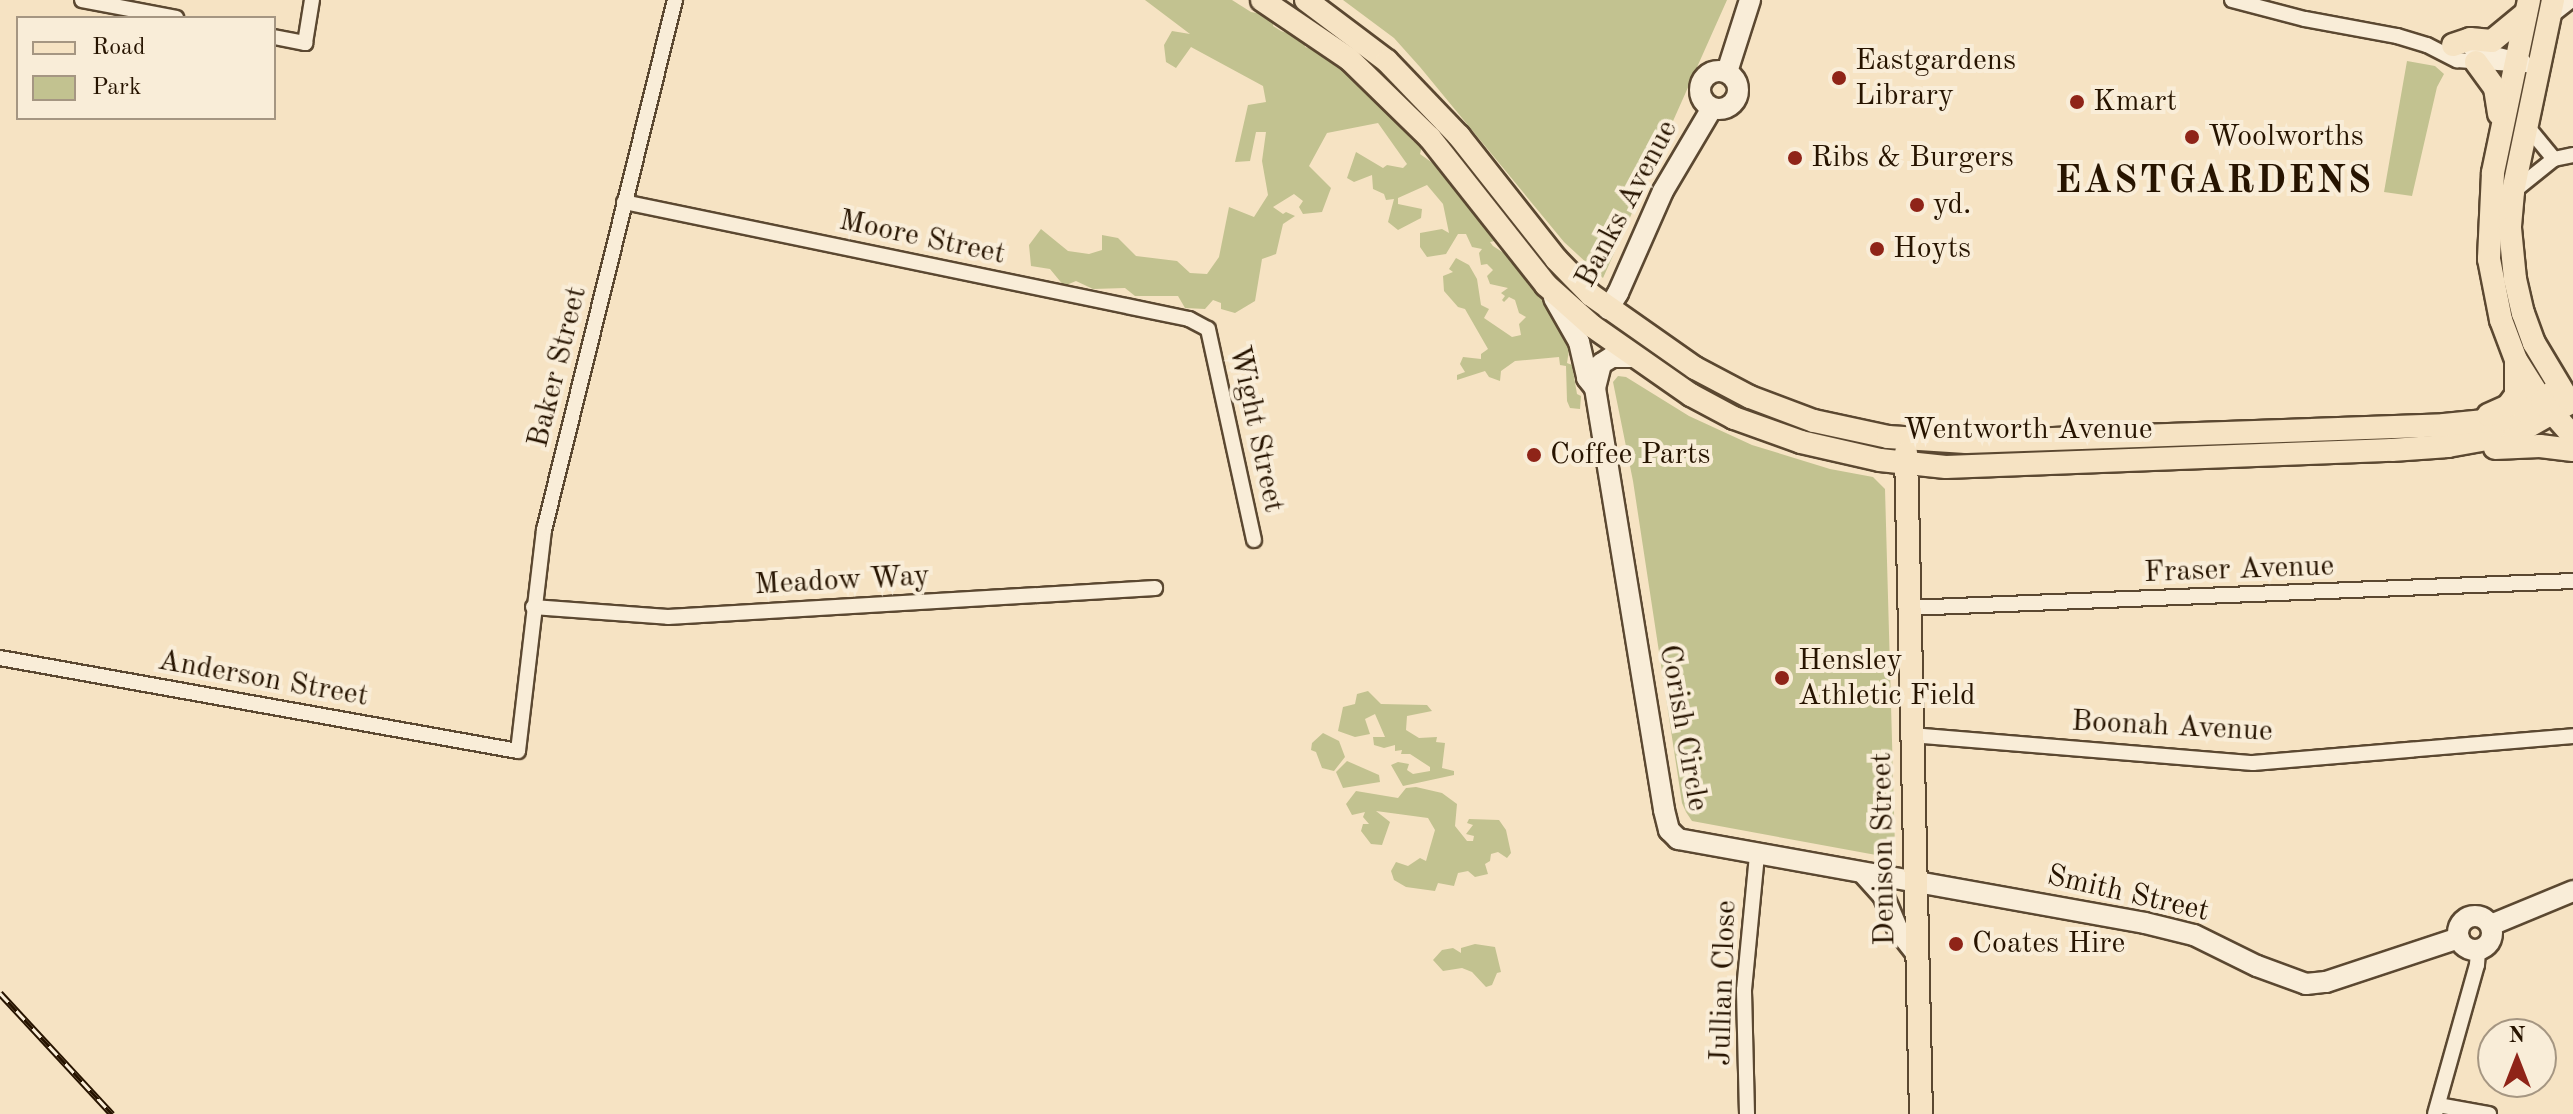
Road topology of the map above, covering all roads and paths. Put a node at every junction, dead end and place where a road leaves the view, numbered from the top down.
1 (82, 0) edge
2 (312, 0) edge
3 (675, 0) edge
4 (1262, 0) edge
5 (1306, 0) edge
6 (1750, 0) edge
7 (2232, 0) edge
8 (2572, 0) edge
9 (2528, 6) edge
10 (2551, 9) edge
11 (166, 16) edge
12 (2397, 36) junction
13 (276, 37) edge
14 (2453, 45) junction
15 (2476, 62) junction
16 (2515, 62) junction
17 (2539, 66) junction
18 (2502, 123) junction
19 (2526, 125) junction
20 (2573, 155) edge
21 (2554, 159) junction
22 (2513, 192) junction
23 (624, 202) junction
24 (1546, 285) junction
25 (1608, 309) junction
26 (1592, 326) junction
27 (1208, 329) joint
28 (1633, 357) junction
29 (2516, 360) junction
30 (1595, 388) junction
31 (2560, 402) edge
32 (2446, 436) junction
33 (2573, 436) edge
34 (1907, 439) junction
35 (2573, 450) edge
36 (1905, 464) junction
37 (1254, 540) dead end
38 (2573, 581) edge
39 (1155, 588) dead end
40 (533, 607) junction
41 (1907, 608) junction
42 (0, 658) edge
43 (1911, 735) junction
44 (2573, 736) edge
45 (518, 751) joint
46 (1757, 855) junction
47 (1863, 873) junction
48 (1914, 882) junction
49 (2573, 891) edge
50 (2491, 925) junction
51 (2459, 938) junction
52 (2478, 951) junction
53 (1916, 953) junction
54 (2437, 1110) edge
55 (1747, 1114) edge
56 (1921, 1114) edge
57 (2489, 1114) edge

1 - 11 street
2 - 13 street
3 - 23 street, Baker Street
4 - 24 main road, Wentworth Avenue
5 - 25 main road, Wentworth Avenue
6 - 25 street, Banks Avenue
7 - 12 street
8 - 10 street
9 - 14 main road
9 - 16 main road
10 - 17 main road
12 - 14 street
12 - 15 street
14 - 16 street
15 - 16 street
15 - 18 main road
16 - 17 street
16 - 18 main road
17 - 19 main road
18 - 29 main road
19 - 21 street
19 - 22 main road
20 - 21 street
21 - 22 street
22 - 31 main road
23 - 27 street, Moore Street
23 - 40 street, Baker Street
24 - 26 main road, Wentworth Avenue
24 - 30 street, Corish Circle
25 - 26 main road, Banks Avenue
25 - 34 main road, Wentworth Avenue
26 - 28 main road, Wentworth Avenue
27 - 37 street, Wight Street
28 - 30 street
28 - 36 main road, Wentworth Avenue
29 - 31 main road
29 - 32 main road
30 - 46 street, Corish Circle
31 - 32 main road, Wentworth Avenue
31 - 33 main road
32 - 34 main road, Wentworth Avenue
32 - 35 main road
32 - 36 main road, Wentworth Avenue
34 - 36 main road, Denison Street
36 - 41 main road, Denison Street
38 - 41 street, Fraser Avenue
39 - 40 street, Meadow Way
40 - 45 street, Baker Street
41 - 43 main road, Denison Street
42 - 45 street, Anderson Street
43 - 44 street, Boonah Avenue
43 - 48 main road, Denison Street
46 - 47 street, Corish Circle
46 - 55 street, Jullian Close
47 - 48 street, Corish Circle
47 - 53 street
48 - 51 street, Smith Street
48 - 53 main road, Denison Street
49 - 50 street
50 - 51 street
50 - 52 street
51 - 52 street
52 - 54 street
53 - 56 main road, Denison Street
54 - 57 street

